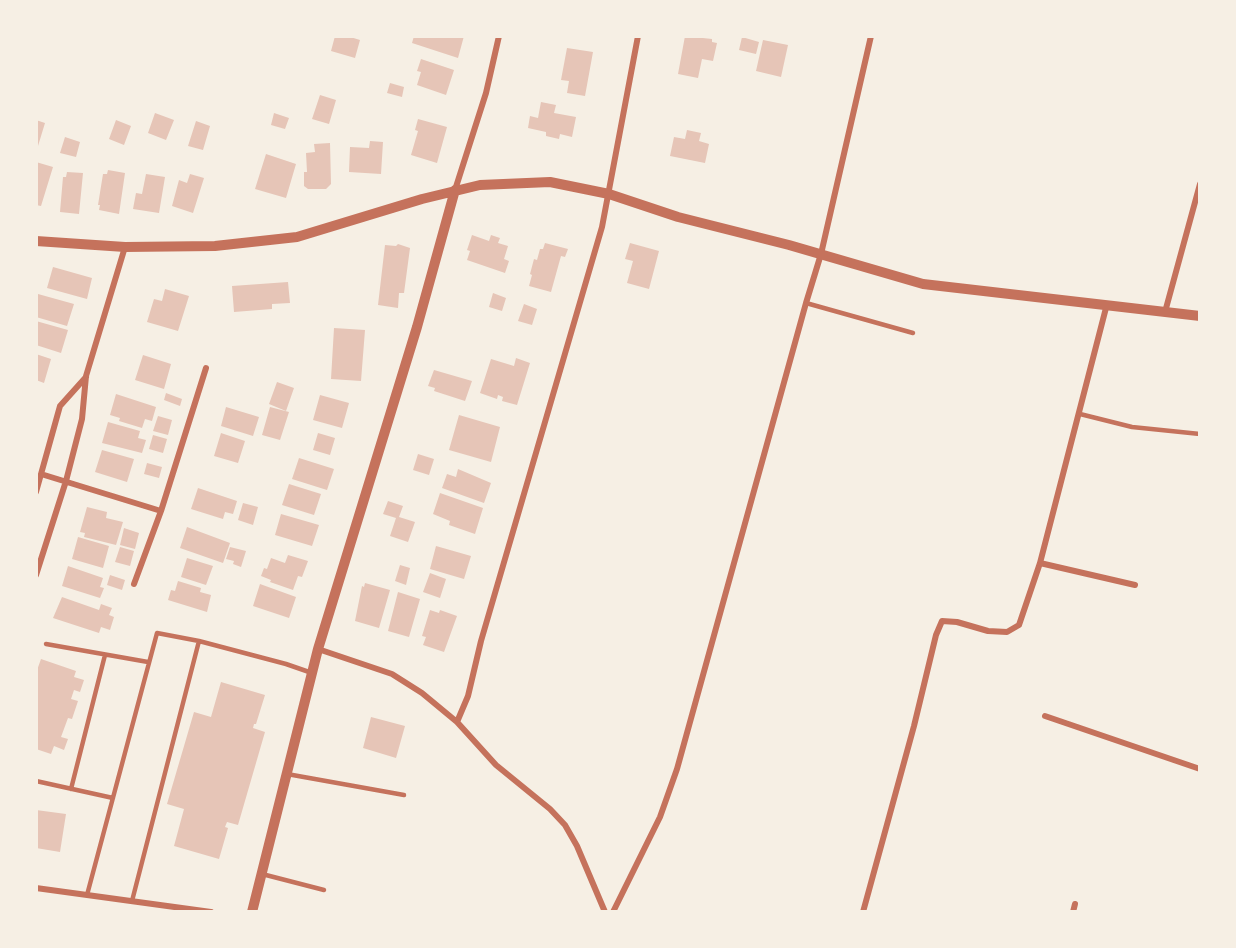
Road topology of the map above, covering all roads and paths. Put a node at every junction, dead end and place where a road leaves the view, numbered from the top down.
1 (500, 36) edge
2 (638, 36) edge
3 (871, 36) edge
4 (1200, 184) edge
5 (455, 190) junction
6 (609, 194) junction
7 (36, 241) edge
8 (125, 247) junction
9 (821, 254) junction
10 (806, 303) junction
11 (1107, 304) junction
12 (1166, 312) junction
13 (1200, 316) edge
14 (913, 333) dead end
15 (206, 368) dead end
16 (86, 376) junction
17 (1080, 414) junction
18 (1200, 434) edge
19 (41, 474) junction
20 (66, 481) junction
21 (36, 492) edge
22 (161, 511) junction
23 (1040, 563) junction
24 (36, 575) edge
25 (134, 584) dead end
26 (1135, 585) dead end
27 (199, 641) junction
28 (45, 644) dead end
29 (318, 649) junction
30 (105, 655) junction
31 (148, 662) junction
32 (312, 673) junction
33 (1045, 716) dead end
34 (457, 722) junction
35 (1200, 769) edge
36 (287, 774) junction
37 (36, 781) edge
38 (71, 789) junction
39 (404, 795) dead end
40 (113, 798) junction
41 (262, 874) junction
42 (36, 888) edge
43 (324, 890) dead end
44 (87, 895) junction
45 (132, 901) junction
46 (1075, 904) dead end
47 (211, 912) edge
48 (252, 912) edge
49 (605, 912) edge
50 (613, 912) edge
51 (863, 912) edge
52 (1073, 912) edge

1 - 5 street
2 - 6 street
3 - 9 street
4 - 12 street
5 - 6 street
5 - 8 street
5 - 29 street
6 - 9 street
6 - 34 street
7 - 8 street
8 - 16 street
9 - 10 street
9 - 11 street
10 - 14 lane
10 - 50 street
11 - 12 street
11 - 17 street
12 - 13 street
15 - 22 street
16 - 19 street
16 - 20 street
17 - 18 lane
17 - 23 street
19 - 20 street
19 - 21 street
20 - 22 street
20 - 24 street
22 - 25 street
23 - 26 street
23 - 51 street
27 - 31 lane
27 - 32 lane
27 - 45 lane
28 - 30 lane
29 - 32 street
29 - 34 street
30 - 31 lane
30 - 38 lane
31 - 40 lane
32 - 36 street
33 - 35 street
34 - 49 street
36 - 39 lane
36 - 41 street
37 - 38 lane
38 - 40 lane
40 - 44 lane
41 - 43 lane
41 - 48 street
42 - 44 street
44 - 45 street
45 - 47 street
46 - 52 street

